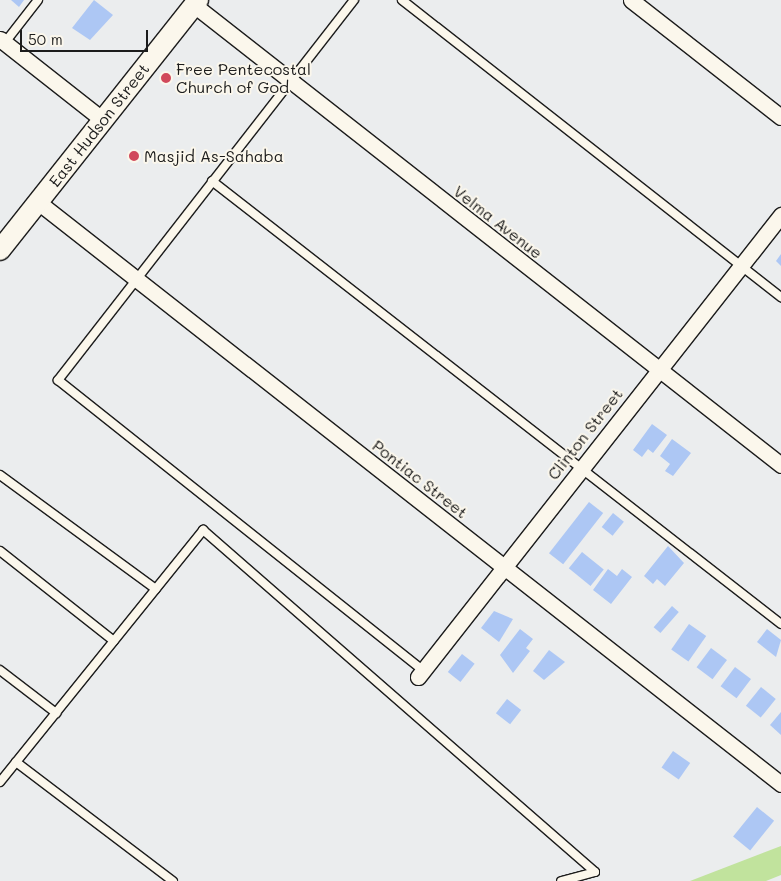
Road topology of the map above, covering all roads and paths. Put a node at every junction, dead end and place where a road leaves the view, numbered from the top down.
1 (38, 0) edge
2 (354, 0) edge
3 (402, 0) edge
4 (631, 0) edge
5 (196, 2) edge
6 (2, 43) edge
7 (290, 80) junction
8 (781, 118) edge
9 (103, 120) junction
10 (212, 181) junction
11 (38, 202) junction
12 (781, 215) edge
13 (0, 250) edge
14 (741, 265) junction
15 (136, 279) junction
16 (781, 297) edge
17 (658, 370) junction
18 (781, 465) edge
19 (581, 468) junction
20 (0, 475) edge
21 (0, 551) edge
22 (503, 566) junction
23 (156, 589) junction
24 (781, 624) edge
25 (114, 642) junction
26 (0, 670) edge
27 (420, 673) joint
28 (56, 714) junction
29 (16, 762) junction
30 (0, 782) edge
31 (781, 784) edge
32 (173, 881) edge
33 (561, 881) edge

1 - 6 lane
2 - 7 lane
3 - 14 lane
4 - 8 street
5 - 7 street, Velma Avenue
5 - 9 main road, East Hudson Street
6 - 9 street
7 - 10 lane
7 - 17 street, Velma Avenue
9 - 11 main road, East Hudson Street
10 - 15 lane
10 - 19 lane
11 - 13 main road, East Hudson Street
11 - 15 street, Pontiac Street
12 - 14 street, Clinton Street
14 - 16 lane
14 - 17 street, Clinton Street
15 - 22 street, Pontiac Street
15 - 27 lane
17 - 18 street, Velma Avenue
17 - 19 street, Clinton Street
19 - 22 street, Clinton Street
19 - 24 lane
20 - 23 lane
21 - 25 lane
22 - 27 street, Clinton Street
22 - 31 street, Pontiac Street
23 - 25 lane
23 - 33 lane
25 - 28 lane
26 - 28 lane
28 - 29 lane
29 - 30 lane
29 - 32 lane

